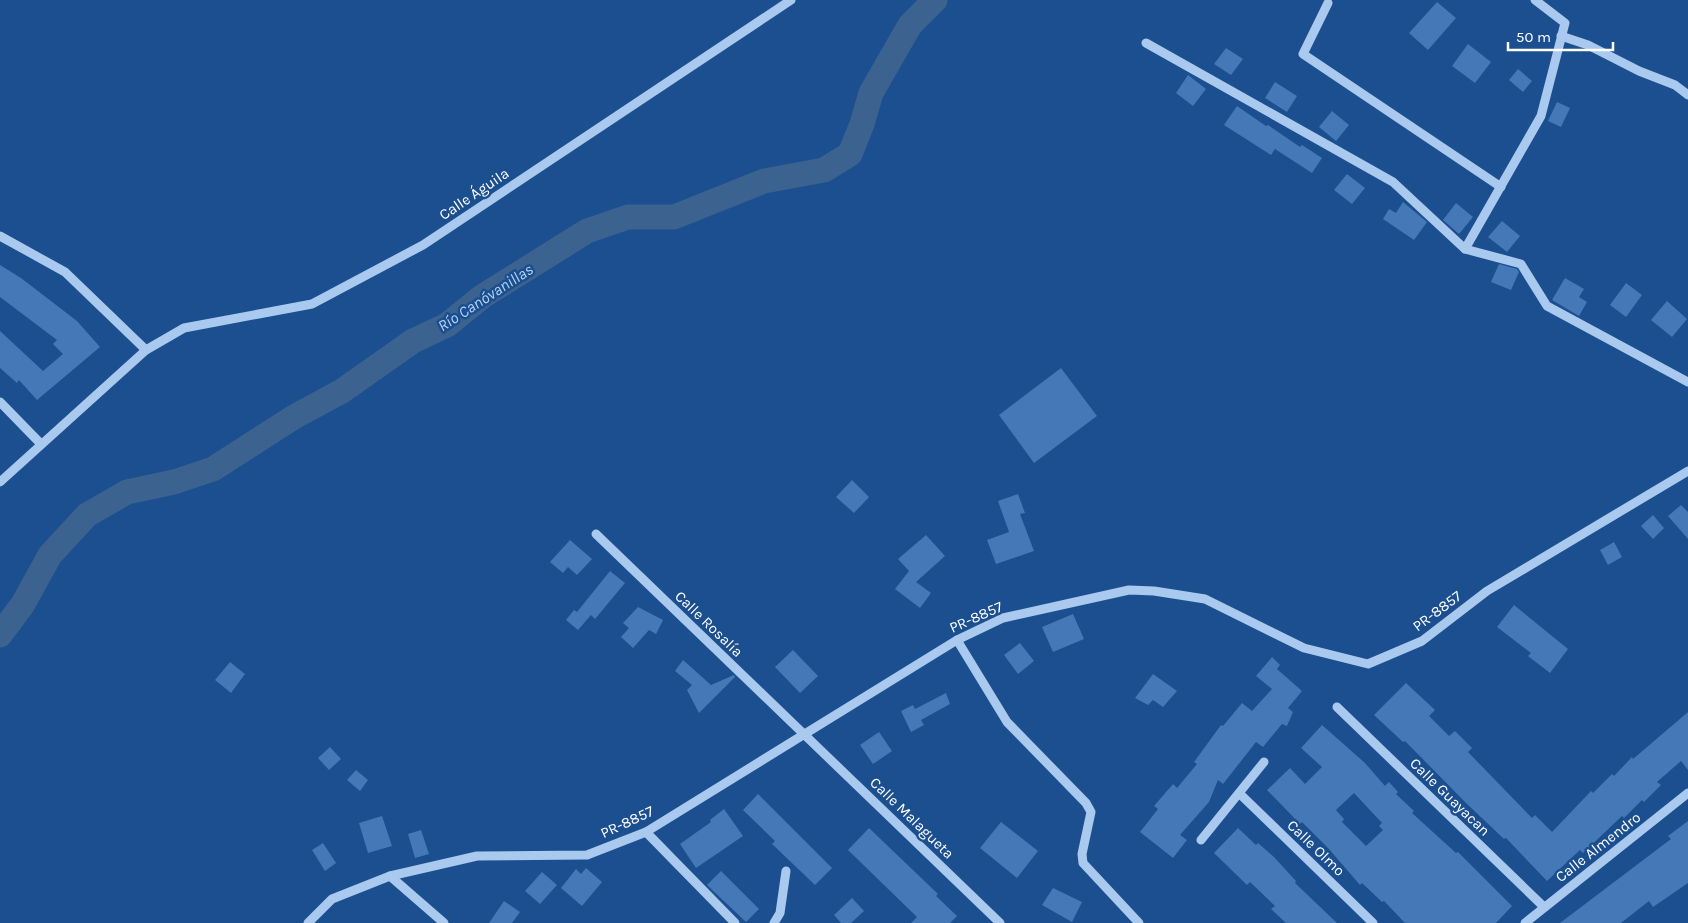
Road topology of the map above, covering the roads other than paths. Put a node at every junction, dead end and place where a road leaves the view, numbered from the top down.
1 (792, 0) edge
2 (1535, 0) edge
3 (1328, 3) dead end
4 (1561, 36) junction
5 (1146, 43) dead end
6 (1688, 95) edge
7 (1501, 187) junction
8 (0, 236) edge
9 (1465, 248) junction
10 (146, 350) junction
11 (1688, 382) edge
12 (0, 402) edge
13 (41, 444) junction
14 (1688, 471) edge
15 (0, 482) edge
16 (596, 534) dead end
17 (957, 640) junction
18 (1337, 706) dead end
19 (804, 734) junction
20 (1264, 762) dead end
21 (1688, 793) edge
22 (1240, 794) junction
23 (646, 832) junction
24 (1201, 840) dead end
25 (786, 871) dead end
26 (390, 876) junction
27 (1544, 907) junction
28 (308, 923) edge
29 (444, 923) edge
30 (735, 923) edge
31 (774, 923) edge
32 (1000, 923) edge
33 (1139, 923) edge
34 (1373, 923) edge
35 (1525, 923) edge

1 - 10 street, Calle Águila
2 - 4 street
3 - 7 street
4 - 6 street
4 - 7 street
5 - 9 street
7 - 9 street
8 - 10 street
9 - 11 street
10 - 13 street, Calle Águila
12 - 13 street
13 - 15 street, Calle Águila
14 - 17 street, PR-8857 / PR-8857
16 - 19 street, Calle Rosalía
17 - 19 street, PR-8857
17 - 33 street
18 - 27 street, Calle Guayacan
19 - 23 street, PR-8857
19 - 32 street, Calle Malagueta
20 - 22 street
21 - 27 street, Calle Almendro
22 - 24 street
22 - 34 street, Calle Olmo
23 - 26 street, PR-8857
23 - 30 street
25 - 31 street
26 - 28 street, PR-8857
26 - 29 street
27 - 35 street, Calle Almendro

